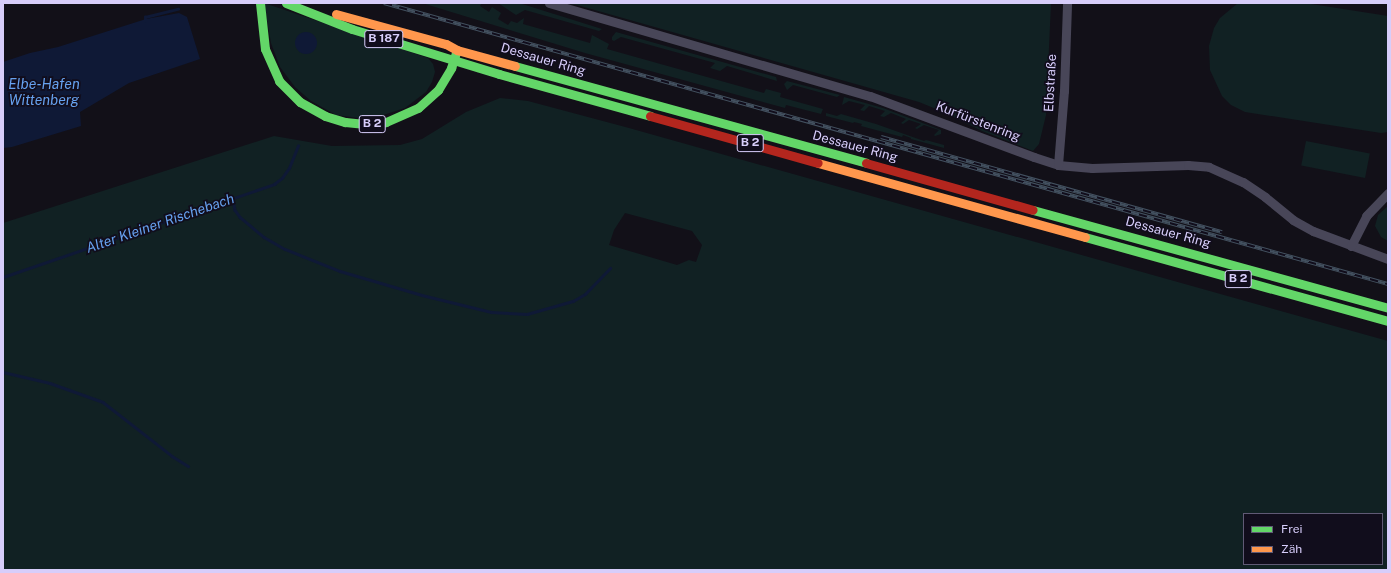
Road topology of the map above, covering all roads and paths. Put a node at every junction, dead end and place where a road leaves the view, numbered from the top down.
1 (260, 3) edge
2 (286, 3) edge
3 (549, 3) edge
4 (1067, 3) edge
5 (316, 14) junction
6 (457, 50) junction
7 (453, 60) junction
8 (1058, 165) junction
9 (1388, 193) edge
10 (1351, 246) junction
11 (1388, 259) edge
12 (1388, 308) edge
13 (1388, 321) edge

1 - 7 main road, B 2
2 - 5 main road, Dessauer Ring / B 187
3 - 8 street, Kurfürstenring
4 - 8 street, Elbstraße
5 - 6 main road, Dessauer Ring / B 187
5 - 7 main road, Dessauer Ring / B 187
6 - 7 main road, B 2
6 - 12 main road, Dessauer Ring / B 2
7 - 13 main road, Dessauer Ring / B 2
8 - 10 street, Kurfürstenring
9 - 10 street
10 - 11 street, Kurfürstenring

